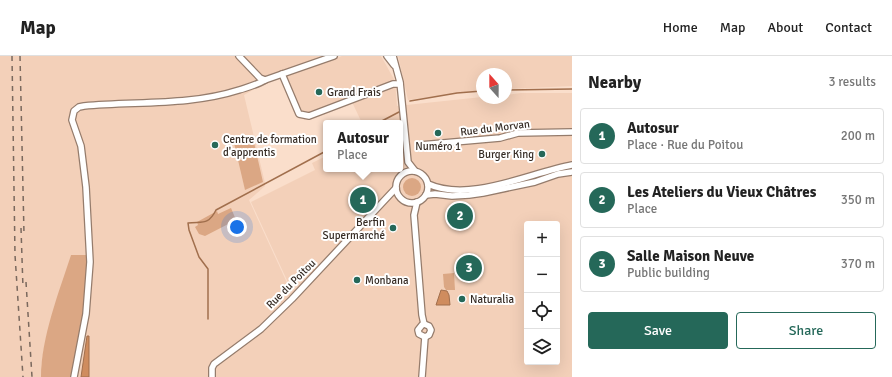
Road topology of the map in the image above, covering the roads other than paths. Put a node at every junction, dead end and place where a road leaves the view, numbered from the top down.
1 (239, 56) edge
2 (334, 56) edge
3 (387, 56) edge
4 (393, 56) edge
5 (397, 69) junction
6 (282, 74) junction
7 (265, 80) junction
8 (400, 84) junction
9 (572, 132) edge
10 (420, 145) dead end
11 (408, 162) junction
12 (572, 165) edge
13 (415, 171) junction
14 (572, 172) edge
15 (404, 173) junction
16 (428, 184) junction
17 (396, 188) junction
18 (426, 195) junction
19 (401, 198) junction
20 (386, 200) junction
21 (417, 202) junction
22 (409, 203) junction
23 (414, 215) junction
24 (424, 324) junction
25 (425, 337) junction
26 (74, 377) edge
27 (212, 377) edge
28 (422, 377) edge

1 - 7 street
2 - 6 street
3 - 5 street
4 - 5 street
5 - 8 street
6 - 7 street
6 - 8 street
7 - 26 street
8 - 11 street
9 - 10 street, Rue du Morvan
11 - 13 street
11 - 15 street
12 - 16 street
13 - 15 street
13 - 16 street
14 - 18 street
15 - 17 street
16 - 18 street
17 - 19 street
17 - 20 street, Rue du Poitou
18 - 21 street
19 - 20 street
19 - 22 street
20 - 27 street, Rue du Poitou
21 - 22 street
21 - 23 street
22 - 23 street
23 - 24 street
24 - 25 street
24 - 25 street
25 - 28 street

